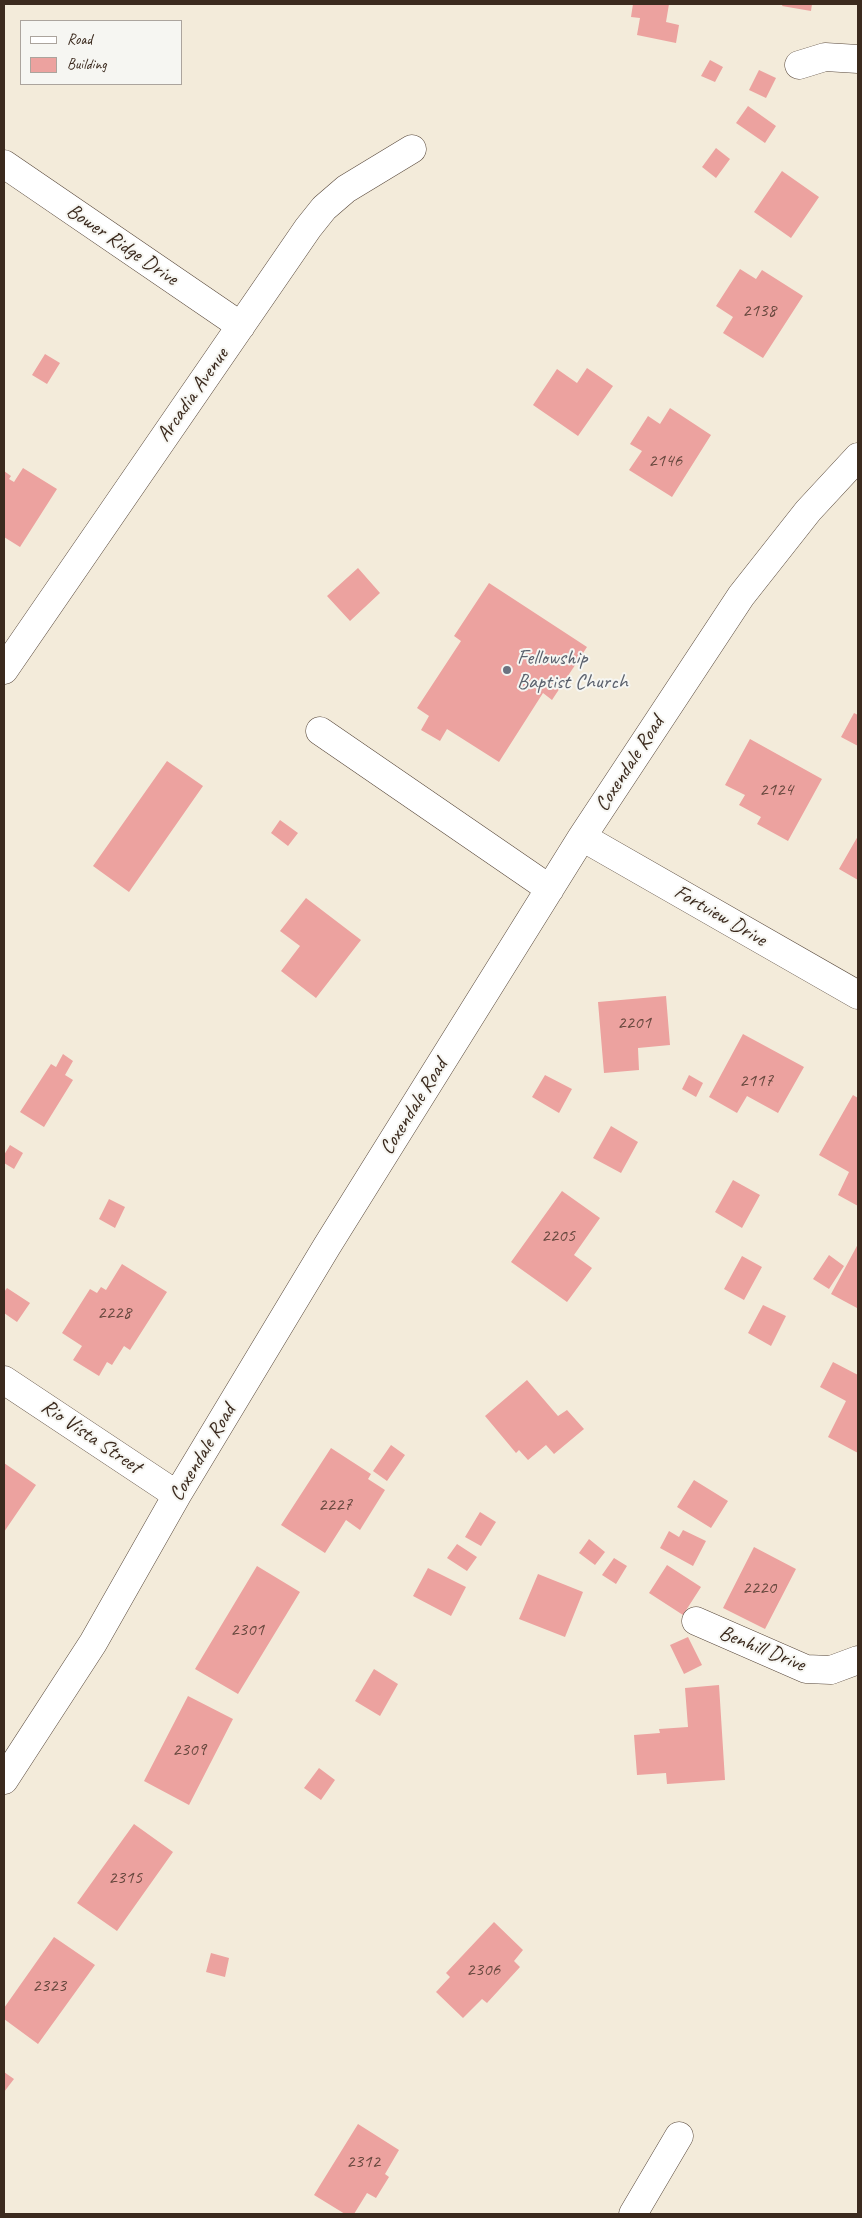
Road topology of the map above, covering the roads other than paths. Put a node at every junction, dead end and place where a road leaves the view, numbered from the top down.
1 (858, 59) edge
2 (799, 65) dead end
3 (412, 150) dead end
4 (4, 164) edge
5 (241, 326) junction
6 (858, 457) edge
7 (4, 670) edge
8 (320, 731) dead end
9 (582, 837) junction
10 (550, 889) junction
11 (858, 995) edge
12 (4, 1380) edge
13 (178, 1495) junction
14 (696, 1621) dead end
15 (858, 1660) edge
16 (4, 1780) edge
17 (679, 2136) dead end
18 (633, 2214) edge

1 - 2 street
3 - 5 street, Arcadia Avenue
4 - 5 street, Bower Ridge Drive
5 - 7 street, Arcadia Avenue
6 - 9 street, Coxendale Road
8 - 10 street
9 - 10 street, Coxendale Road
9 - 11 street, Fortview Drive
10 - 13 street, Coxendale Road
12 - 13 street, Rio Vista Street
13 - 16 street, Coxendale Road
14 - 15 street, Benhill Drive
17 - 18 street

